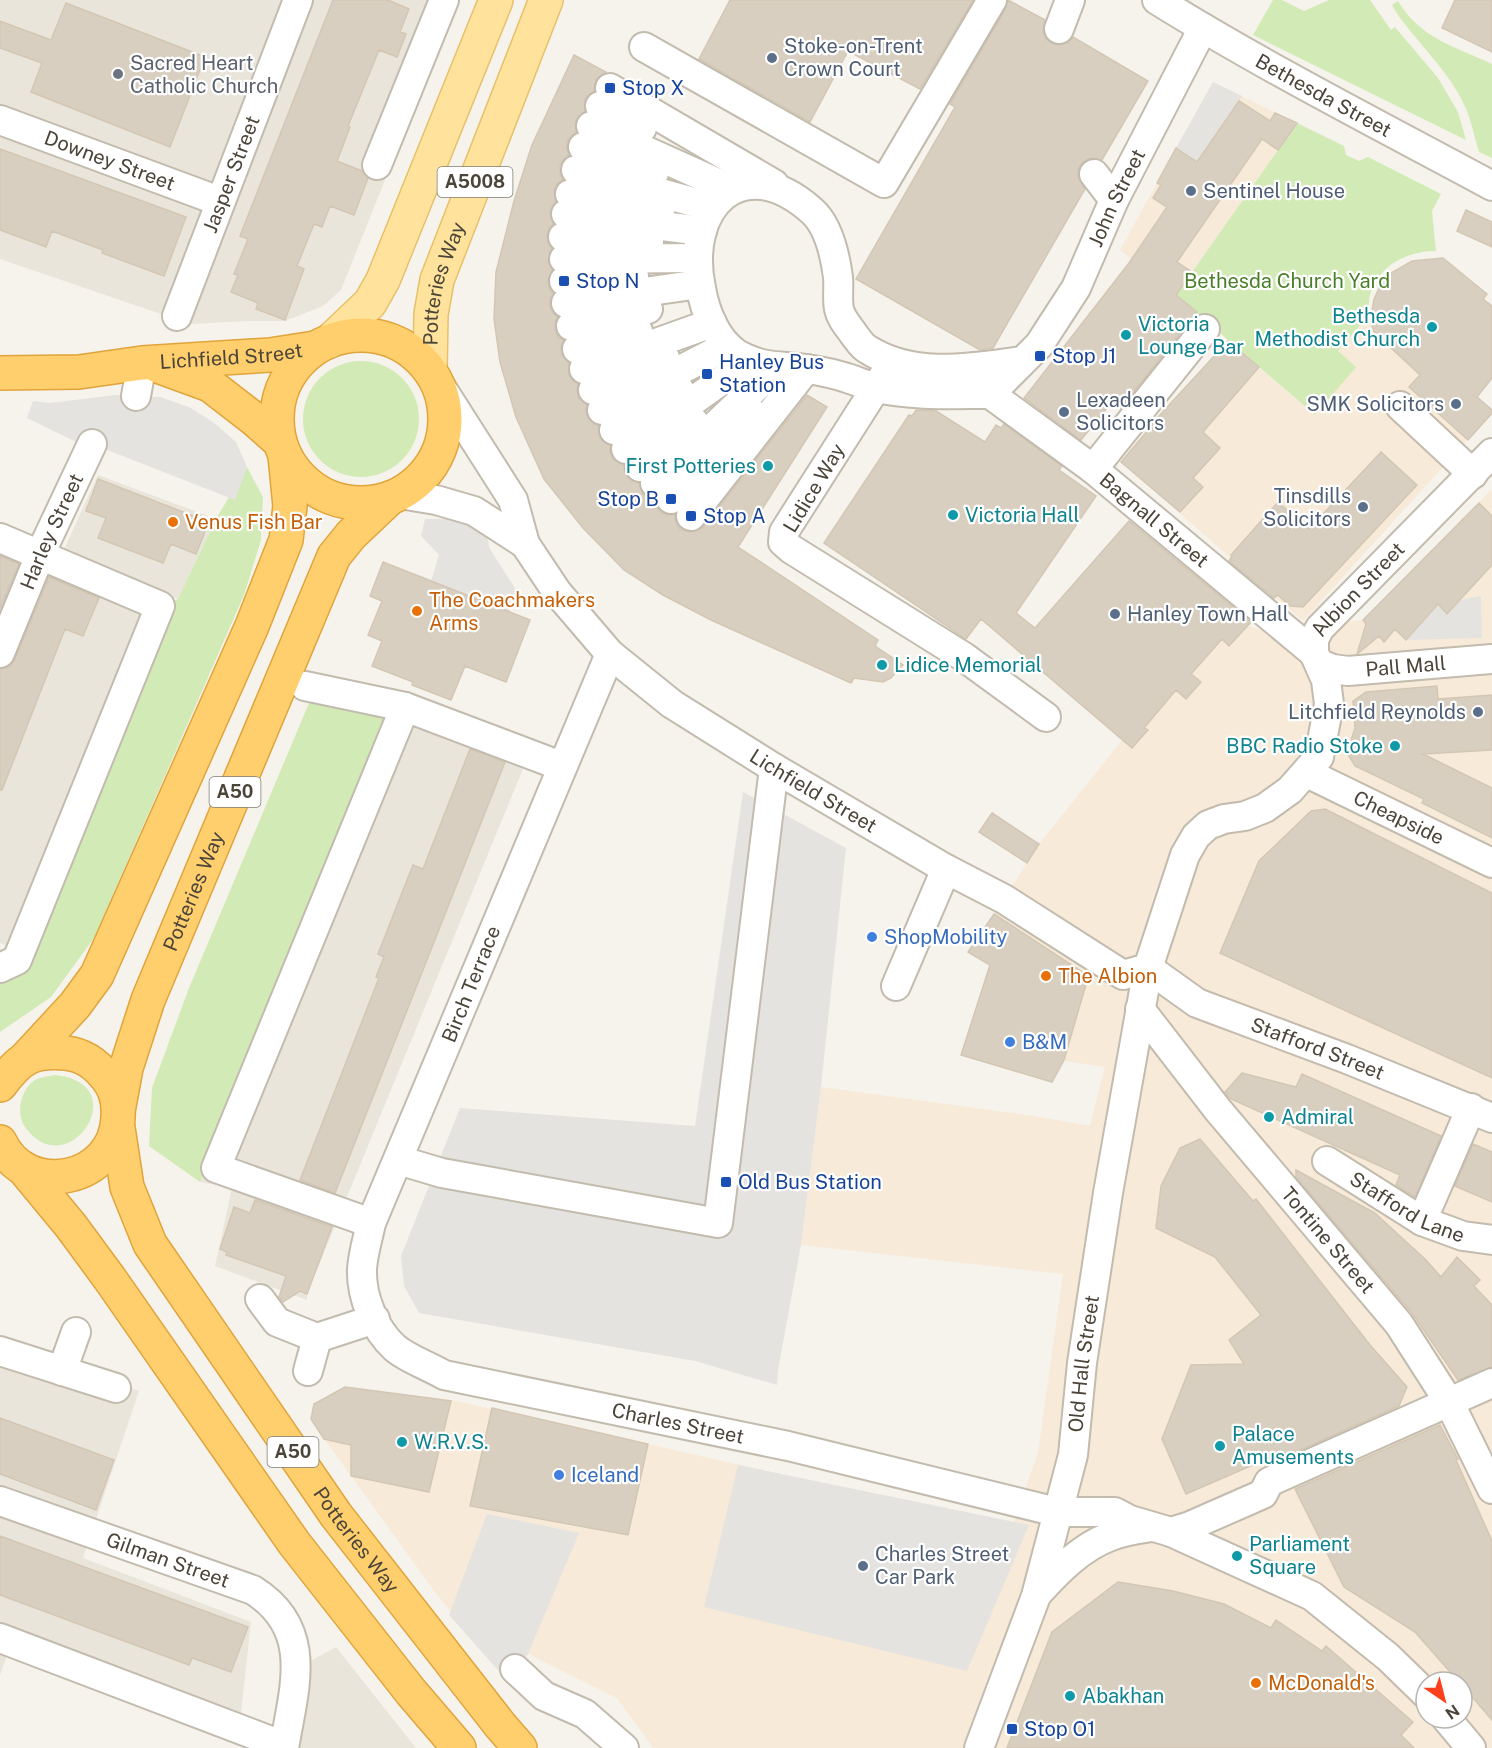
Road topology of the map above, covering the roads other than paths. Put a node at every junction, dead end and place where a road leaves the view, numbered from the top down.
1 (298, 0) edge
2 (444, 0) edge
3 (496, 0) edge
4 (546, 0) edge
5 (992, 0) edge
6 (1070, 0) edge
7 (1156, 0) edge
8 (1203, 28) junction
9 (1059, 29) dead end
10 (644, 48) dead end
11 (0, 120) edge
12 (377, 165) dead end
13 (1098, 168) dead end
14 (1492, 186) edge
15 (783, 190) junction
16 (1120, 190) junction
17 (219, 201) junction
18 (729, 289) junction
19 (599, 310) junction
20 (177, 316) dead end
21 (1205, 329) dead end
22 (322, 344) junction
23 (1022, 361) junction
24 (892, 362) junction
25 (146, 363) junction
26 (0, 373) edge
27 (434, 377) junction
28 (876, 388) junction
29 (990, 394) junction
30 (136, 396) dead end
31 (1400, 406) dead end
32 (92, 444) dead end
33 (283, 449) junction
34 (1492, 453) edge
35 (1093, 469) junction
36 (1473, 474) junction
37 (395, 496) junction
38 (0, 538) edge
39 (525, 544) junction
40 (42, 551) junction
41 (0, 653) edge
42 (610, 654) junction
43 (1317, 659) junction
44 (1492, 660) edge
45 (305, 686) dead end
46 (405, 707) junction
47 (1046, 717) dead end
48 (561, 766) junction
49 (774, 768) junction
50 (1307, 773) junction
51 (1492, 862) edge
52 (946, 869) junction
53 (0, 968) edge
54 (1148, 968) junction
55 (896, 986) dead end
56 (1140, 1008) junction
57 (11, 1069) edge
58 (1482, 1113) edge
59 (118, 1117) junction
60 (8, 1155) edge
61 (398, 1160) junction
62 (1326, 1161) dead end
63 (1422, 1221) junction
64 (371, 1223) junction
65 (1492, 1240) edge
66 (260, 1299) dead end
67 (375, 1319) junction
68 (76, 1332) dead end
69 (317, 1338) junction
70 (0, 1351) edge
71 (62, 1371) junction
72 (308, 1371) dead end
73 (1492, 1383) edge
74 (116, 1388) dead end
75 (1449, 1402) junction
76 (1492, 1489) edge
77 (0, 1501) edge
78 (1057, 1512) junction
79 (1162, 1529) junction
80 (1036, 1596) junction
81 (0, 1638) edge
82 (515, 1669) dead end
83 (1414, 1682) edge
84 (1456, 1730) edge
85 (284, 1747) edge
86 (459, 1748) edge
87 (520, 1748) edge
88 (624, 1748) edge
89 (979, 1748) edge
90 (1472, 1748) edge

1 - 17 street, Jasper Street
2 - 12 street
3 - 22 main road, A5008
4 - 27 main road, Potteries Way / A5008
5 - 10 street
6 - 9 street
7 - 8 street, Bethesda Street
8 - 14 street, Bethesda Street
8 - 16 street, John Street
11 - 17 street, Downey Street
13 - 16 street
15 - 18 street
15 - 19 street
15 - 24 street
16 - 23 street, John Street
17 - 20 street, Jasper Street
18 - 19 street
18 - 19 street
18 - 19 street
18 - 19 street
18 - 19 street
18 - 19 street
18 - 19 street
18 - 19 street
18 - 19 street
18 - 19 street
18 - 28 street
21 - 35 street
22 - 25 highway, Lichfield Street
22 - 27 highway
22 - 33 highway
23 - 24 street
23 - 29 street, John Street
24 - 28 street, Lidice Way
25 - 26 highway, Lichfield Street
25 - 30 street
25 - 33 highway, Lichfield Street
27 - 37 highway
27 - 39 street, Lichfield Street
28 - 29 street
28 - 47 street, Lidice Way
29 - 35 street, Bagnall Street
31 - 36 street
32 - 40 street, Harley Street
33 - 37 highway
33 - 57 highway, A50
34 - 36 street, Albion Street
35 - 43 street, Bagnall Street
36 - 43 street, Albion Street
37 - 39 street, Lichfield Street
37 - 59 highway, Potteries Way / A50
38 - 40 street
39 - 42 street, Lichfield Street
40 - 41 street, Harley Street
40 - 53 street
42 - 48 street, Birch Terrace
42 - 49 street, Lichfield Street
43 - 44 street, Pall Mall
43 - 50 street, Albion Street
45 - 46 street
46 - 48 street
46 - 64 street
48 - 61 street, Birch Terrace
49 - 52 street, Lichfield Street
49 - 61 street
50 - 51 street, Cheapside
50 - 54 street, Albion Street
52 - 54 street, Lichfield Street
52 - 55 street
54 - 56 street, Old Hall Street
54 - 58 street, Stafford Street
56 - 75 street, Tontine Street
56 - 78 street, Old Hall Street
57 - 59 highway
58 - 63 street
59 - 60 highway
59 - 87 highway, Potteries Way / A50
60 - 86 highway, A50
61 - 64 street, Birch Terrace
62 - 63 street, Stafford Lane
63 - 65 street, Stafford Lane
64 - 67 street, Birch Terrace
66 - 69 street
67 - 69 street
67 - 78 street, Charles Street
68 - 71 street
69 - 72 street
70 - 71 street
71 - 74 street
73 - 75 street
75 - 76 street, Tontine Street
75 - 79 street
77 - 85 street, Gilman Street
78 - 79 street, Charles Street
78 - 80 street, Old Hall Street
79 - 80 street
79 - 83 street, Charles Street
80 - 89 street, Old Hall Street
81 - 85 street
82 - 88 street
84 - 90 street

